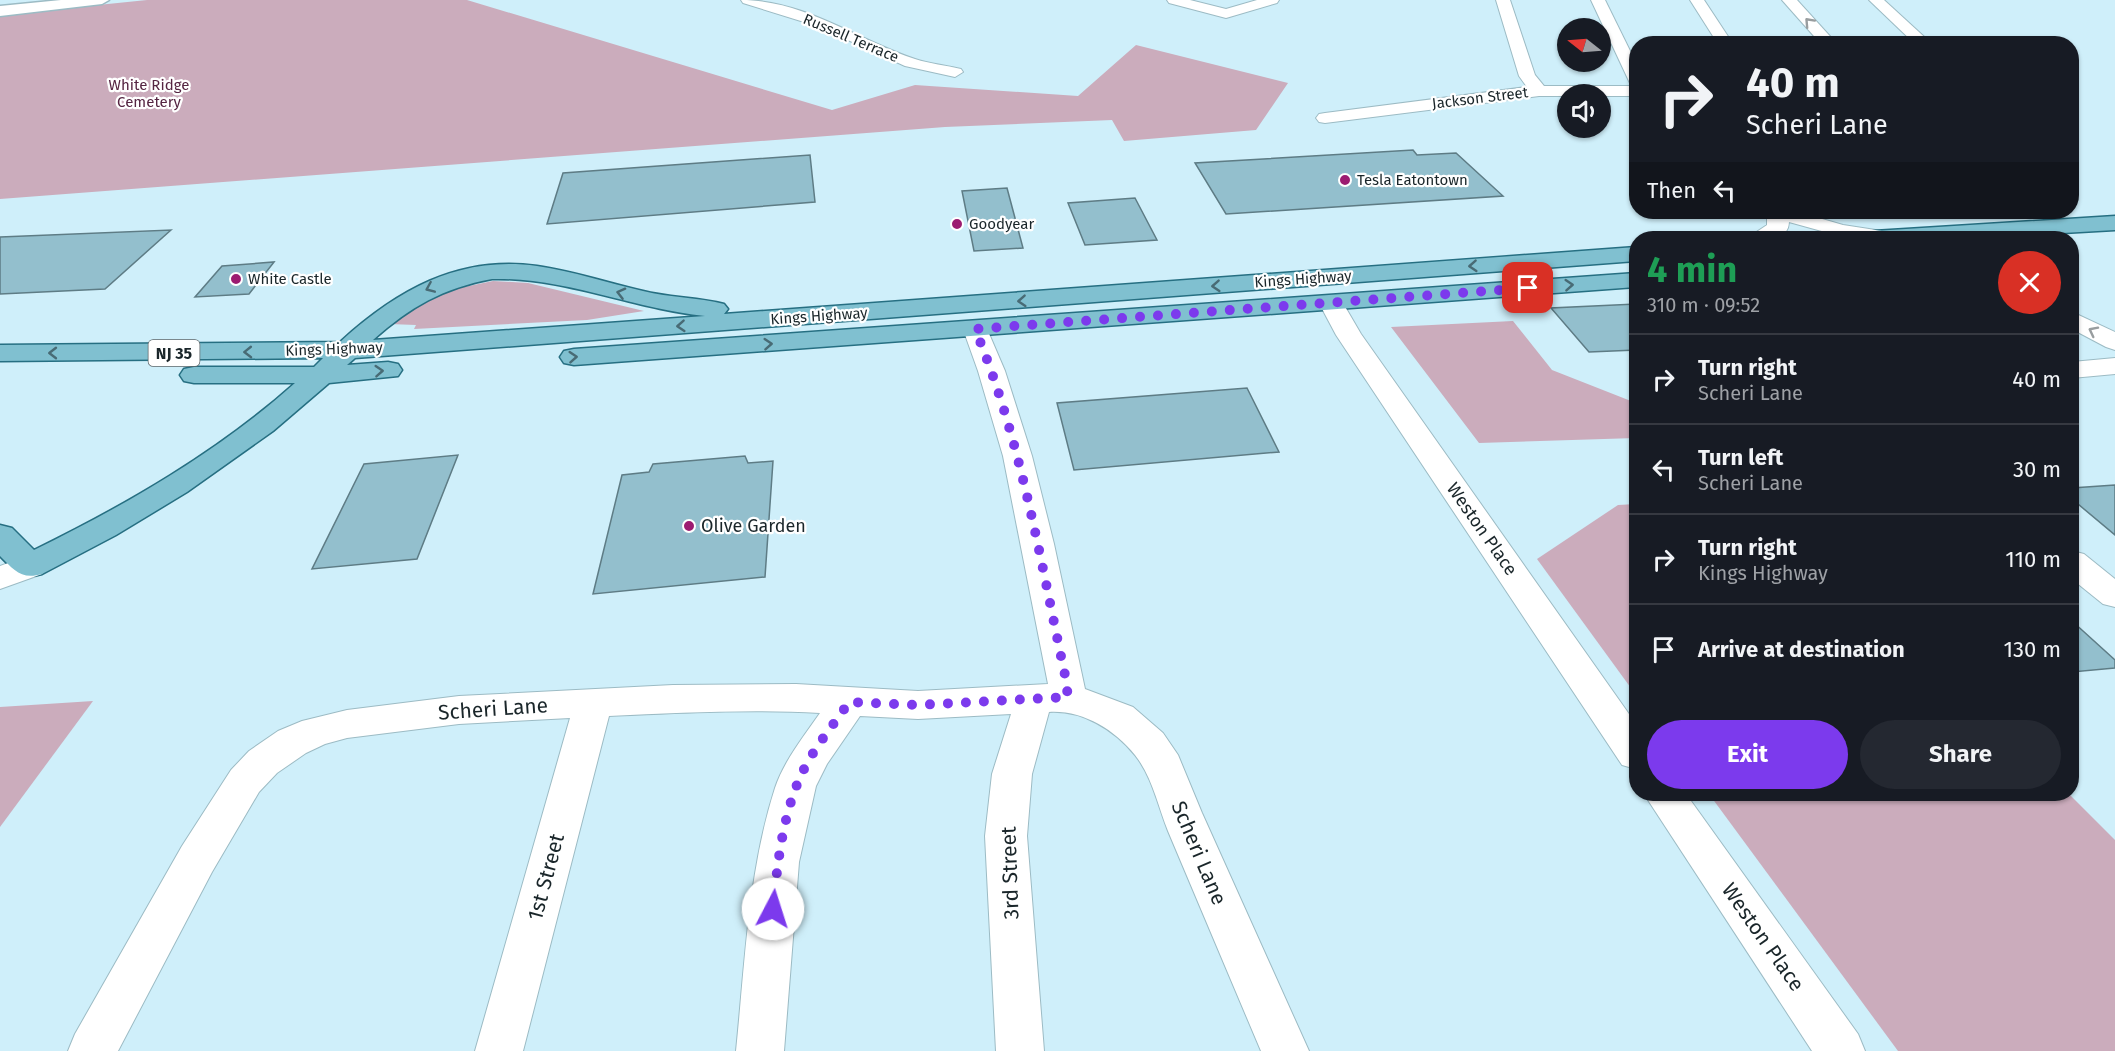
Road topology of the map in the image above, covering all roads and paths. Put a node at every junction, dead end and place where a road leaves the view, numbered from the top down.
1 (102, 0) edge
2 (748, 0) edge
3 (1174, 0) edge
4 (1272, 0) edge
5 (1503, 0) edge
6 (1598, 0) edge
7 (1697, 0) edge
8 (1789, 0) edge
9 (1876, 0) edge
10 (0, 10) edge
11 (1721, 36) edge
12 (1823, 36) edge
13 (1916, 36) edge
14 (1629, 64) edge
15 (955, 72) dead end
16 (1539, 91) junction
17 (1629, 91) edge
18 (1325, 118) dead end
19 (1799, 219) edge
20 (2115, 223) edge
21 (1840, 231) edge
22 (1993, 231) edge
23 (2115, 243) edge
24 (2079, 246) edge
25 (1629, 255) edge
26 (1629, 281) edge
27 (1331, 303) junction
28 (888, 311) junction
29 (2079, 323) edge
30 (975, 329) junction
31 (2115, 342) edge
32 (349, 350) junction
33 (0, 353) edge
34 (2115, 366) edge
35 (2079, 369) edge
36 (0, 374) edge
37 (320, 375) junction
38 (0, 536) edge
39 (30, 566) junction
40 (2079, 568) edge
41 (0, 578) edge
42 (2115, 596) edge
43 (1050, 698) junction
44 (849, 702) junction
45 (593, 704) junction
46 (1629, 744) edge
47 (1669, 801) edge
48 (92, 1051) edge
49 (499, 1051) edge
50 (760, 1051) edge
51 (1020, 1051) edge
52 (1285, 1051) edge
53 (1841, 1051) edge

1 - 10 street
2 - 15 street, Russell Terrace
3 - 4 street
5 - 16 street
6 - 14 street
7 - 11 street
12 -> 8 street
9 - 13 street
16 - 17 street, Jackson Street
16 - 18 street, Jackson Street
19 - 21 street
20 - 22 main road
23 - 24 main road
25 -> 28 main road, Kings Highway / NJ 35
27 -> 26 main road, Kings Highway
27 - 30 main road, Kings Highway
27 - 46 street, Weston Place
28 -> 32 main road, Kings Highway / NJ 35
28 -> 32 main road
31 -> 29 street
37 -> 30 main road, Kings Highway
30 - 43 street
32 -> 33 main road, Kings Highway / NJ 35
32 - 37 main road
34 - 35 street
36 - 37 main road, Kings Highway
37 - 39 main road
38 - 39 main road
39 - 41 street
40 - 42 street
43 - 44 street, Scheri Lane
43 - 51 street, 3rd Street
43 - 52 street, Scheri Lane
44 - 45 street, Scheri Lane
44 - 50 street
45 - 48 street, Scheri Lane
45 - 49 street, 1st Street
47 - 53 street, Weston Place

